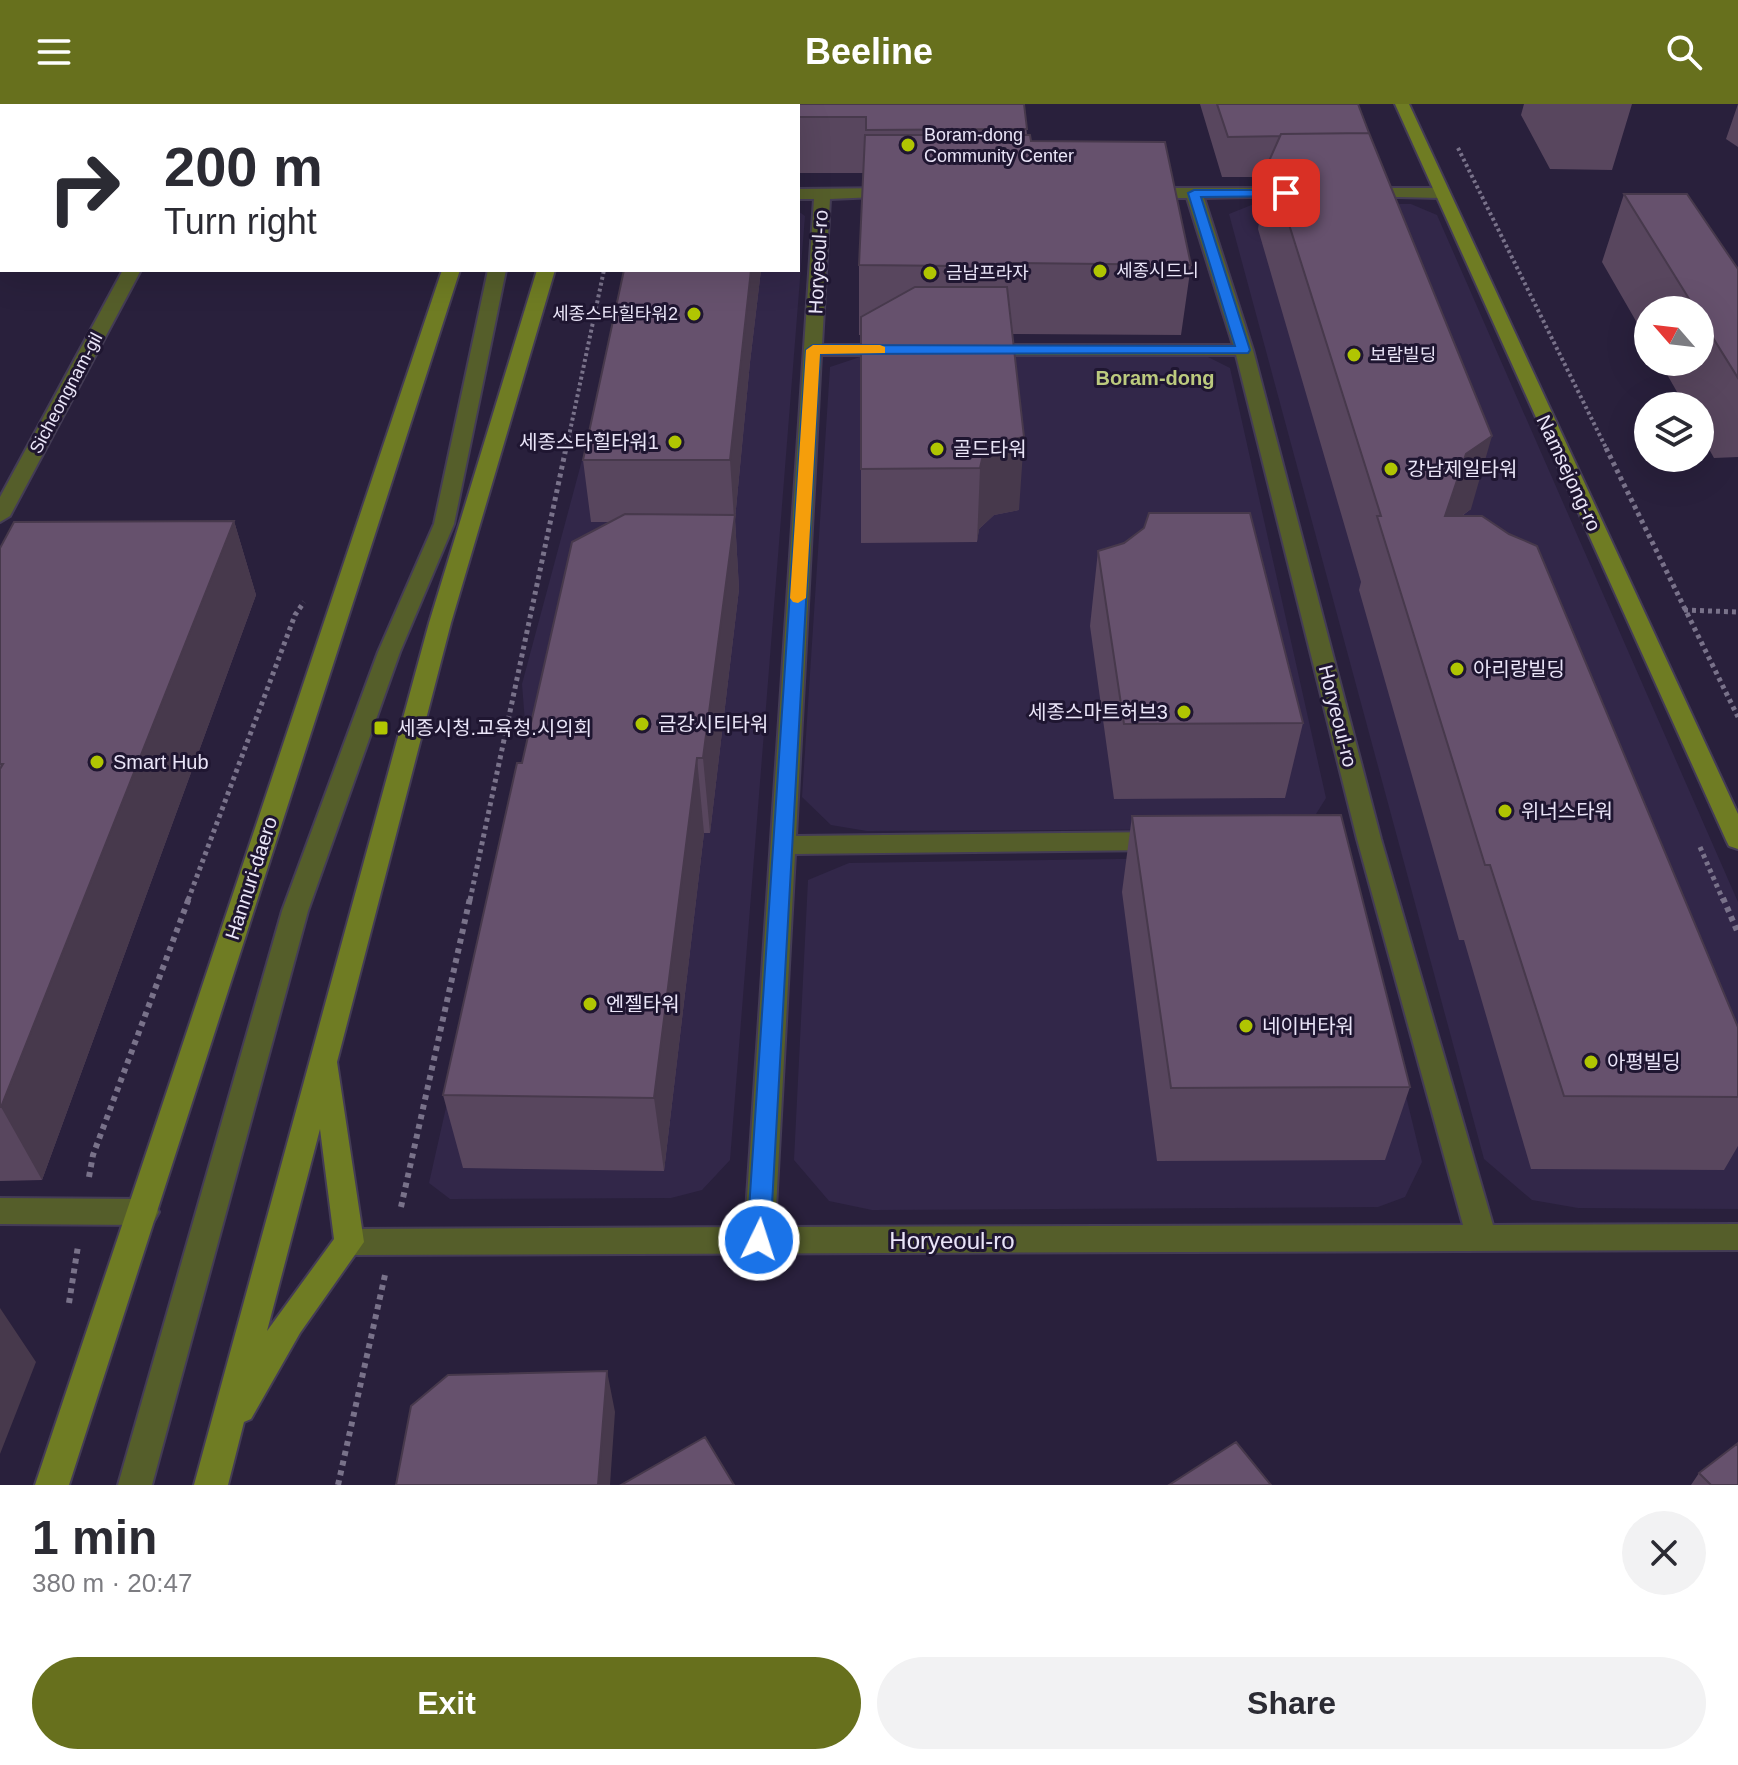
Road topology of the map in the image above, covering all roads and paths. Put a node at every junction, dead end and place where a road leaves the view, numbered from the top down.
1 (1402, 104) edge
2 (1457, 146) dead end
3 (915, 193) edge
4 (1132, 193) edge
5 (1194, 193) junction
6 (1317, 193) edge
7 (1347, 193) edge
8 (1440, 193) junction
9 (800, 194) edge
10 (822, 194) junction
11 (131, 272) edge
12 (450, 272) edge
13 (497, 272) edge
14 (545, 272) edge
15 (604, 272) edge
16 (813, 350) junction
17 (909, 350) edge
18 (956, 350) edge
19 (1244, 350) junction
20 (0, 516) edge
21 (309, 595) dead end
22 (1684, 610) junction
23 (1738, 612) edge
24 (1738, 717) edge
25 (1338, 839) edge
26 (1369, 839) junction
27 (1738, 840) edge
28 (1179, 841) edge
29 (784, 845) junction
30 (324, 1056) junction
31 (0, 1211) edge
32 (84, 1211) junction
33 (144, 1212) junction
34 (1738, 1237) edge
35 (1482, 1238) junction
36 (759, 1240) junction
37 (349, 1242) junction
38 (393, 1242) junction
39 (67, 1312) dead end
40 (224, 1434) junction
41 (52, 1485) edge
42 (135, 1485) edge
43 (211, 1485) edge
44 (338, 1485) edge

1 - 8 street, Namsejong-ro
2 - 22 path
3 - 10 street, Horyeoul-ro
4 - 5 street
5 - 6 street
5 - 19 street, Horyeoul-ro
7 - 8 street
8 - 27 street, Namsejong-ro
9 - 10 street, Horyeoul-ro
10 - 16 street, Horyeoul-ro
11 - 20 street, Sicheongnam-gil
12 - 33 street, Hannuri-daero
13 - 42 street
14 - 30 street
15 - 38 path
16 - 17 street
16 - 29 street, Horyeoul-ro
18 - 19 street
19 - 26 street, Horyeoul-ro
21 - 32 path
22 - 23 path
22 - 24 path
25 - 26 street
26 - 35 street, Horyeoul-ro
28 - 29 street
29 - 36 street, Horyeoul-ro
30 - 37 street
30 - 40 street
31 - 32 street
32 - 33 street
32 - 39 path
33 - 41 street, Hannuri-daero
34 - 35 street, Horyeoul-ro
35 - 36 street, Horyeoul-ro
36 - 38 street, Horyeoul-ro
37 - 38 street, Horyeoul-ro
37 - 40 street
38 - 44 path
40 - 43 street

